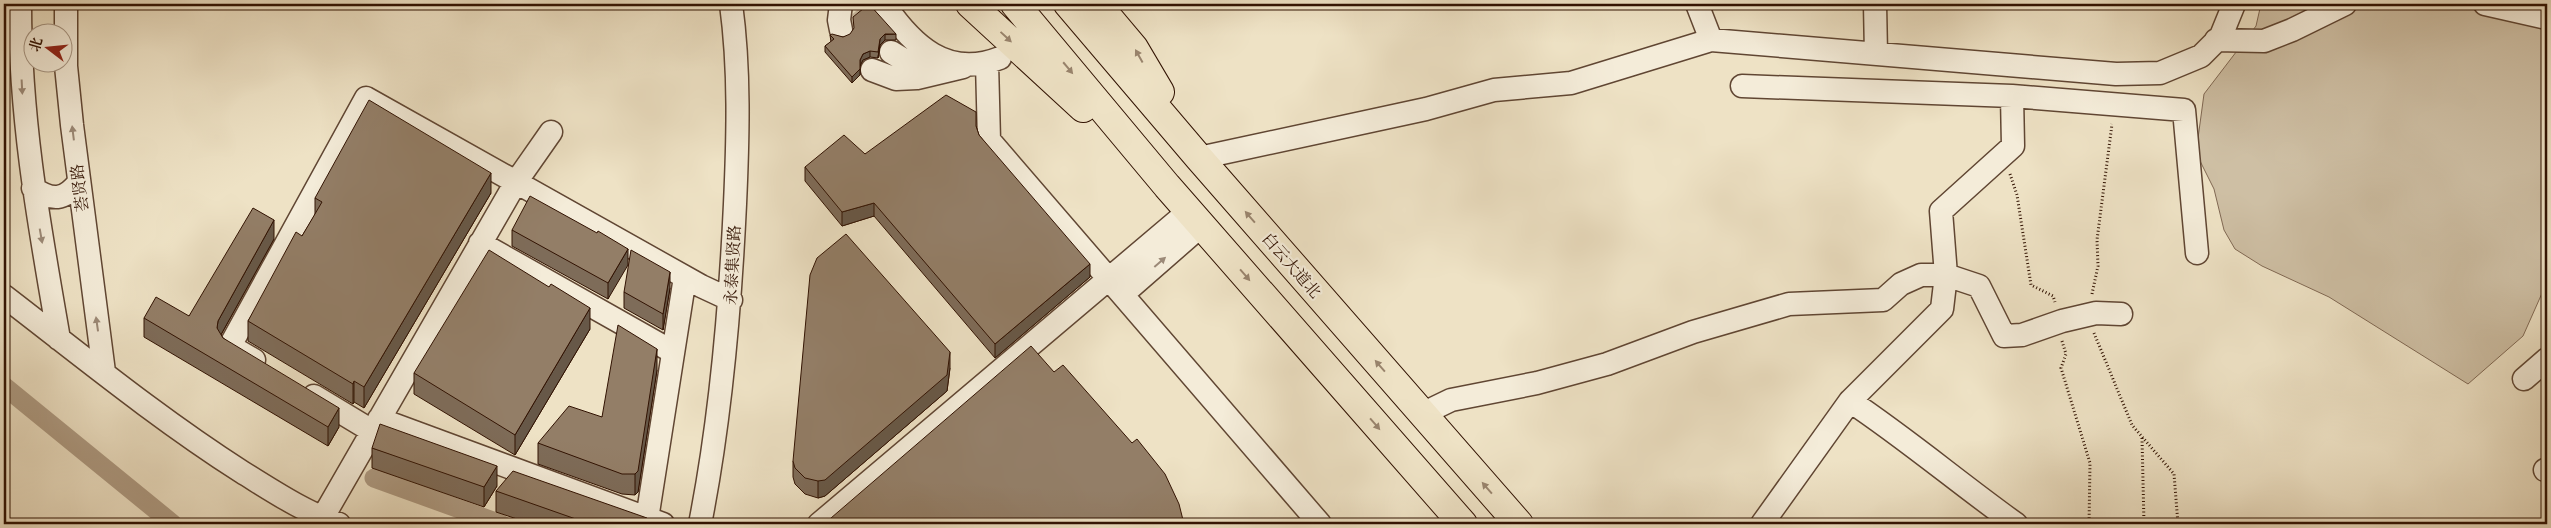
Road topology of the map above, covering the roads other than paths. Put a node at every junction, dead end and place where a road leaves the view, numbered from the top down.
1 (20, 4) edge
2 (66, 4) edge
3 (731, 4) edge
4 (884, 4) edge
5 (970, 4) edge
6 (1015, 4) edge
7 (1068, 4) edge
8 (1097, 4) edge
9 (1697, 4) edge
10 (1875, 4) edge
11 (2234, 4) edge
12 (2346, 4) edge
13 (2486, 4) edge
14 (850, 7) edge
15 (2547, 18) edge
16 (841, 30) dead end
17 (1711, 40) junction
18 (2216, 40) junction
19 (891, 52) tunnel mouth
20 (1876, 54) junction
21 (978, 63) junction
22 (872, 70) tunnel mouth
23 (1742, 86) dead end
24 (2012, 96) junction
25 (551, 132) dead end
26 (1199, 158) junction
27 (79, 182) junction
28 (516, 182) junction
29 (1167, 186) junction
30 (33, 188) junction
31 (1196, 218) junction
32 (480, 243) junction
33 (2197, 253) dead end
34 (1946, 275) junction
35 (684, 277) junction
36 (1116, 286) junction
37 (4, 296) edge
38 (731, 300) junction
39 (2121, 314) dead end
40 (59, 339) junction
41 (673, 352) junction
42 (2547, 359) edge
43 (272, 371) edge
44 (104, 372) junction
45 (2524, 379) dead end
46 (297, 386) edge
47 (1850, 400) junction
48 (1422, 414) junction
49 (375, 425) junction
50 (655, 521) edge
51 (327, 522) edge
52 (700, 524) edge
53 (819, 524) edge
54 (1320, 524) edge
55 (1463, 524) edge
56 (1519, 524) edge
57 (1762, 524) edge
58 (2016, 524) edge

1 -> 30 street
27 -> 2 street, 荟贤路
3 - 38 street, 永泰集贤路
4 - 21 street
5 -> 29 highway
6 -> 29 highway
7 - 26 highway, 白云大道北
26 -> 8 highway
9 - 17 street
10 - 20 street
11 - 18 street
12 - 18 street
13 - 15 street
14 - 16 street
17 - 20 street
17 - 26 street
18 - 20 street
19 - 21 street
21 - 22 street
21 - 36 street
23 - 24 street
24 - 33 street
24 - 34 street
25 - 28 street
48 -> 26 highway, 白云大道北
27 - 30 street
44 -> 27 street, 荟贤路
28 - 32 street
28 - 35 street
28 - 43 street
29 - 31 highway
30 -> 40 street
31 - 36 street
31 -> 55 highway
32 - 41 street
32 - 49 street
34 - 39 street
34 - 47 street
34 - 48 street
35 - 38 street
35 - 41 street
36 - 53 street
36 - 54 street
37 - 40 street
38 - 52 street, 永泰集贤路
40 - 44 street
41 - 50 street
42 - 45 street
44 - 51 street
46 - 49 street
47 - 57 street
47 - 58 street
56 -> 48 highway, 白云大道北
49 - 50 street
49 - 51 street

